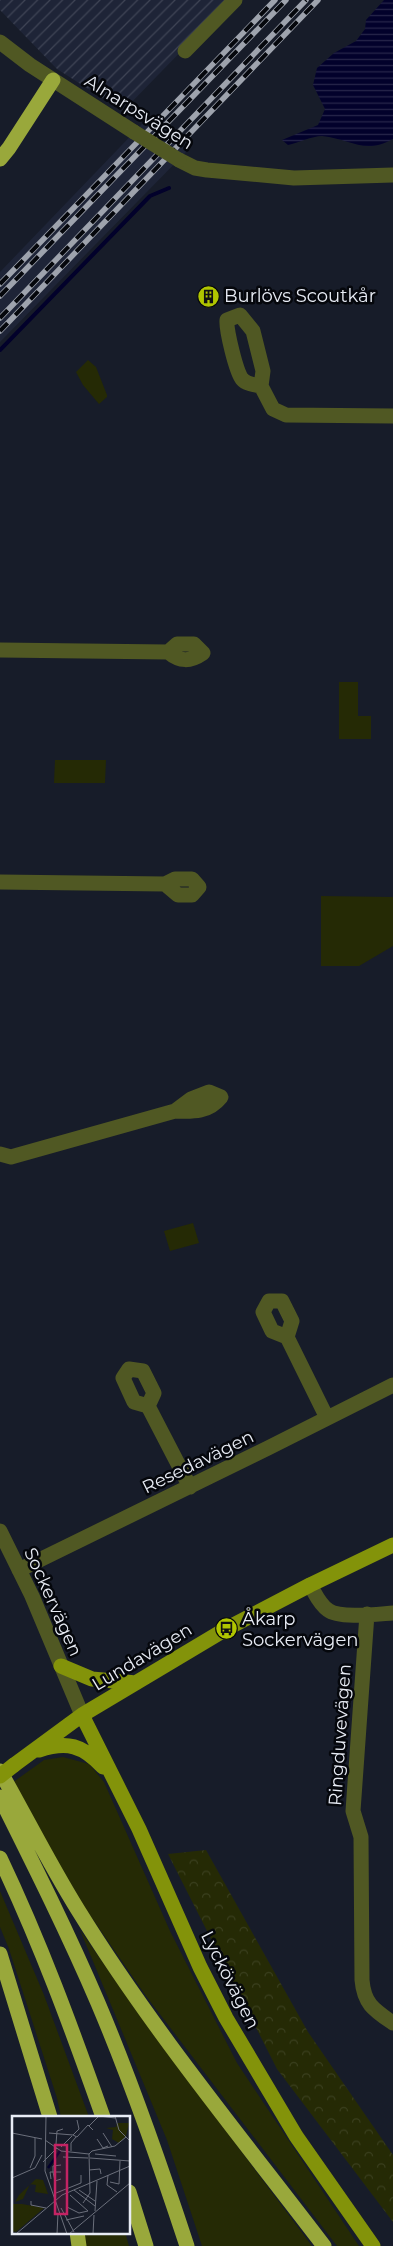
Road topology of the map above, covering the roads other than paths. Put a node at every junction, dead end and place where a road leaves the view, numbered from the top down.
1 (235, 0) edge
2 (0, 42) edge
3 (185, 52) dead end
4 (52, 80) junction
5 (0, 159) edge
6 (393, 175) edge
7 (261, 386) dead end
8 (393, 416) edge
9 (0, 650) edge
10 (168, 652) dead end
11 (0, 882) edge
12 (165, 884) dead end
13 (175, 1111) dead end
14 (0, 1154) edge
15 (287, 1337) dead end
16 (393, 1385) edge
17 (148, 1406) dead end
18 (327, 1418) junction
19 (190, 1487) junction
20 (0, 1532) edge
21 (393, 1545) edge
22 (19, 1570) junction
23 (310, 1584) junction
24 (367, 1614) junction
25 (393, 1614) edge
26 (61, 1666) junction
27 (136, 1683) junction
28 (82, 1715) junction
29 (30, 1752) junction
30 (7, 1768) edge
31 (0, 1776) edge
32 (118, 1788) junction
33 (0, 1797) edge
34 (0, 1858) edge
35 (0, 1954) edge
36 (393, 2024) edge
37 (50, 2116) edge
38 (103, 2116) edge
39 (130, 2195) edge
40 (146, 2246) edge
41 (187, 2246) edge
42 (324, 2246) edge
43 (373, 2246) edge

1 - 3 street
2 - 4 street, Alnarpsvägen
4 - 5 highway
4 - 6 street, Alnarpsvägen, bridge
7 - 8 street
9 - 10 street
11 - 12 street
13 - 14 street
15 - 18 street
16 - 18 street, Resedavägen
17 - 19 street
18 - 19 street, Resedavägen
19 - 22 street, Resedavägen
20 - 22 street, Sockervägen
21 - 23 main road, Lundavägen
22 - 26 street, Sockervägen
23 - 24 street
23 - 27 main road, Lundavägen
24 - 25 street
24 - 36 street, Ringduvevägen
26 - 27 main road
26 - 28 street, Sockervägen
27 - 28 main road, Lundavägen
28 - 29 main road, Lundavägen
28 - 32 main road, Lyckövägen
29 - 30 main road, Lundavägen
29 - 32 main road
30 - 31 main road, Lundavägen, bridge
30 - 42 highway
32 - 43 main road, Lyckövägen
33 - 41 highway
34 - 38 highway
35 - 37 highway
39 - 40 highway

